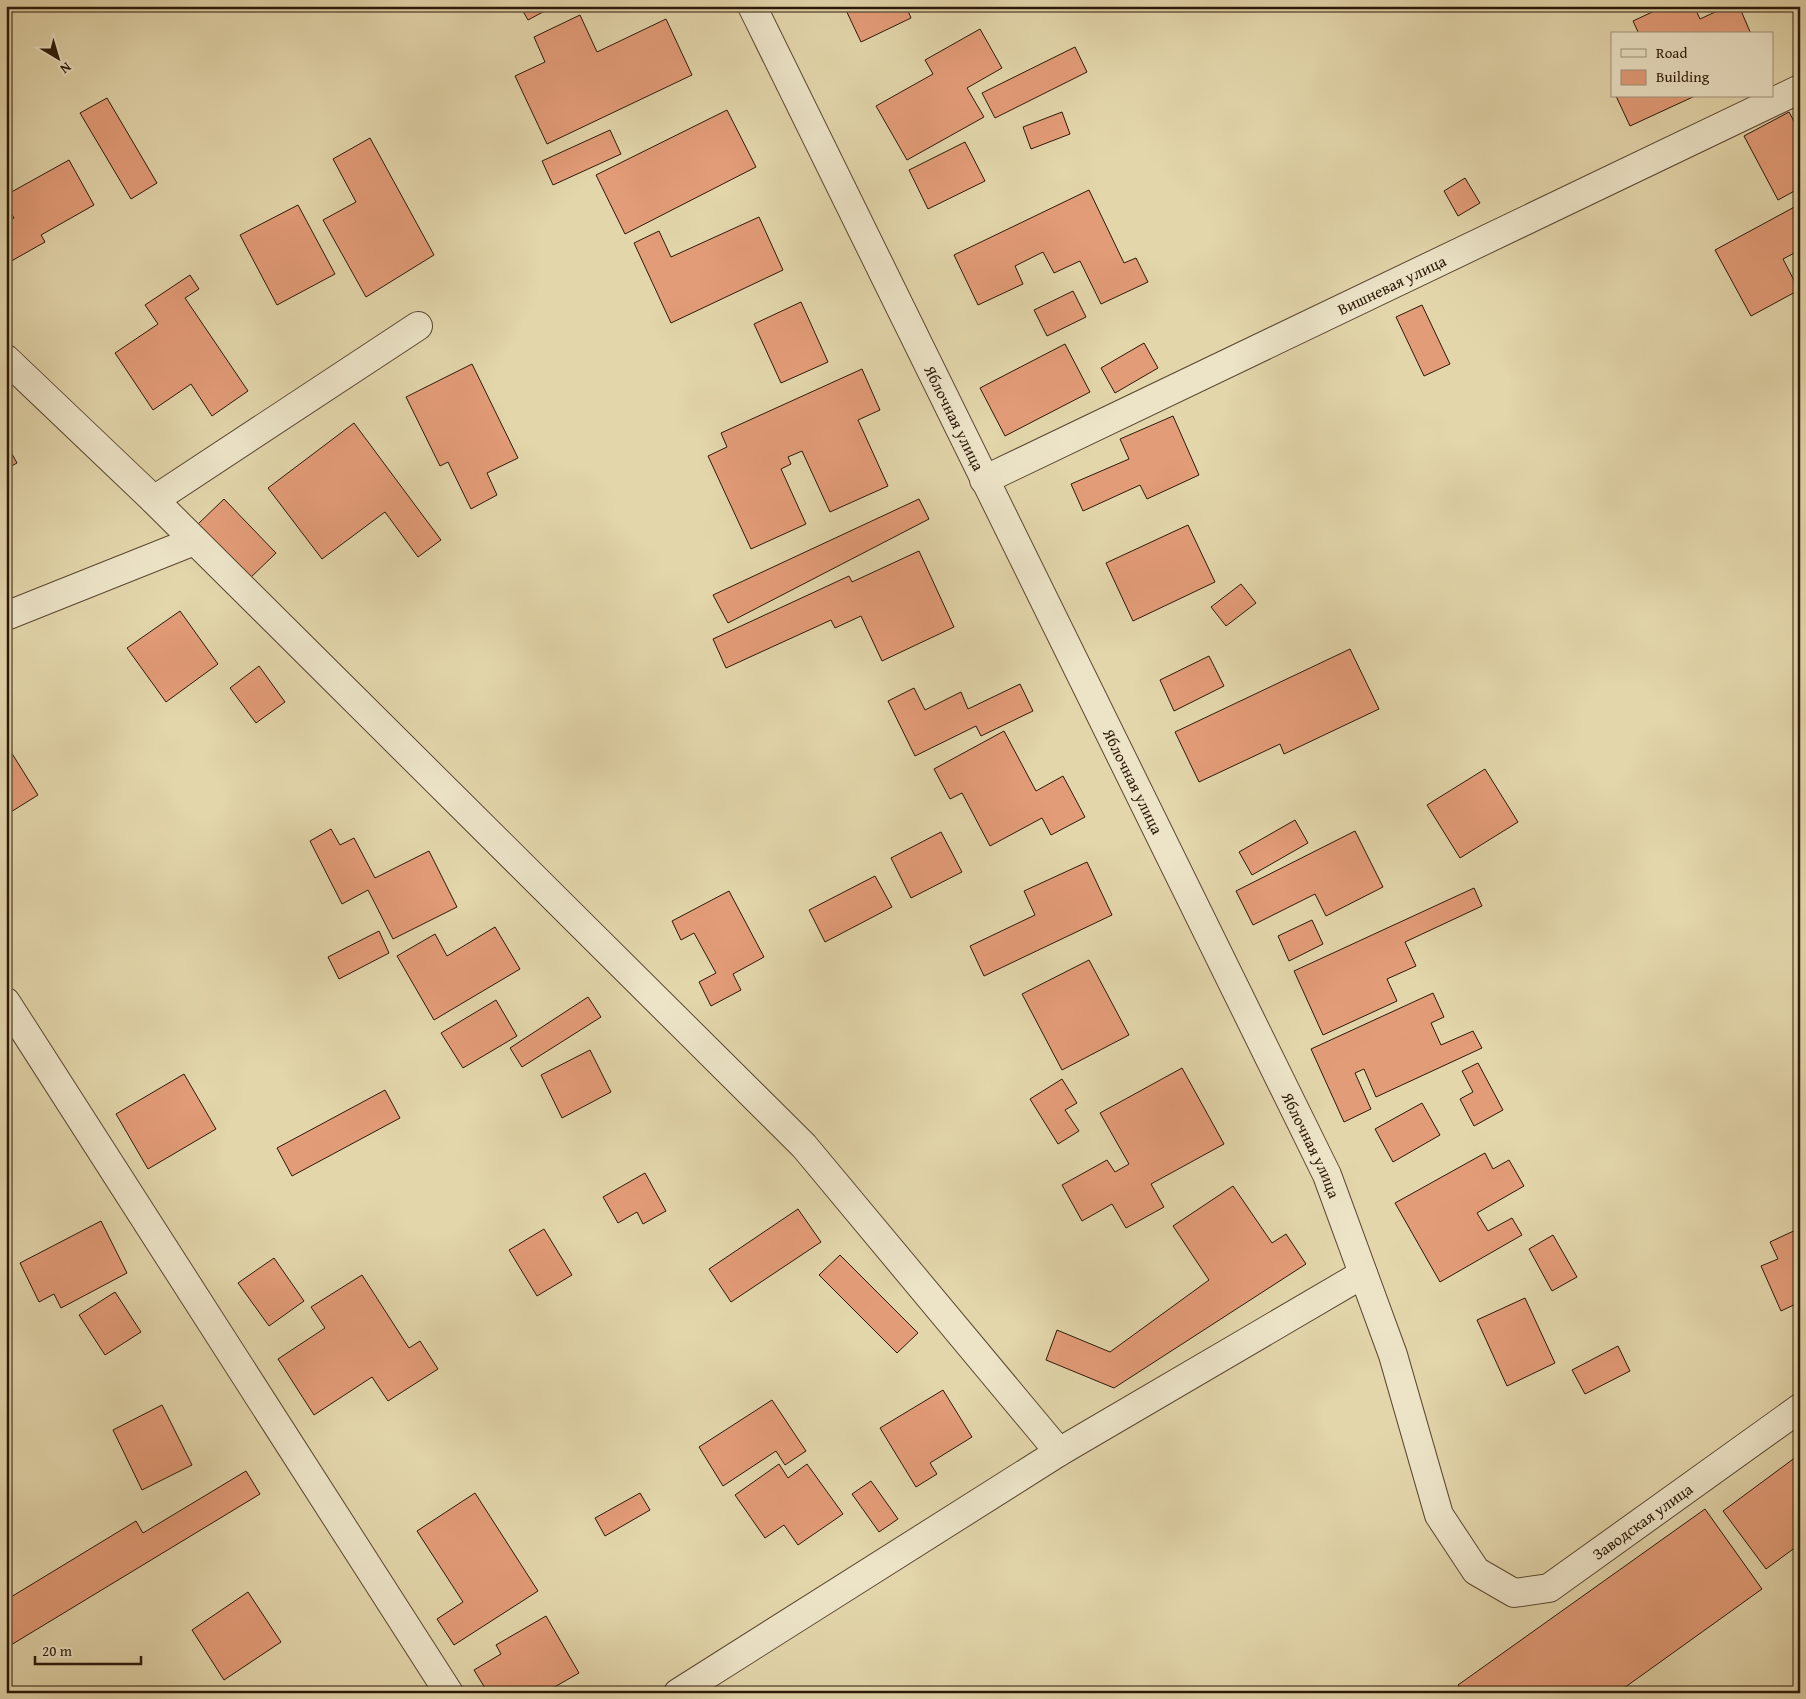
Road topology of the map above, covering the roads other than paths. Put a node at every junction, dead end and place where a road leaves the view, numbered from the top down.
1 (752, 6) edge
2 (1800, 89) edge
3 (418, 326) dead end
4 (6, 358) edge
5 (984, 480) junction
6 (154, 500) junction
7 (194, 541) junction
8 (6, 616) edge
9 (6, 1002) edge
10 (1363, 1274) junction
11 (1800, 1408) edge
12 (1059, 1452) junction
13 (1476, 1571) joint
14 (449, 1693) edge
15 (678, 1693) edge

1 - 5 street, Яблочная улица
2 - 5 street, Вишневая улица
3 - 6 street
4 - 6 street
5 - 10 street, Яблочная улица
6 - 7 street
7 - 8 street
7 - 12 street
9 - 14 street
10 - 12 street
10 - 13 street, Яблочная улица
11 - 13 street, Заводская улица
12 - 15 street

